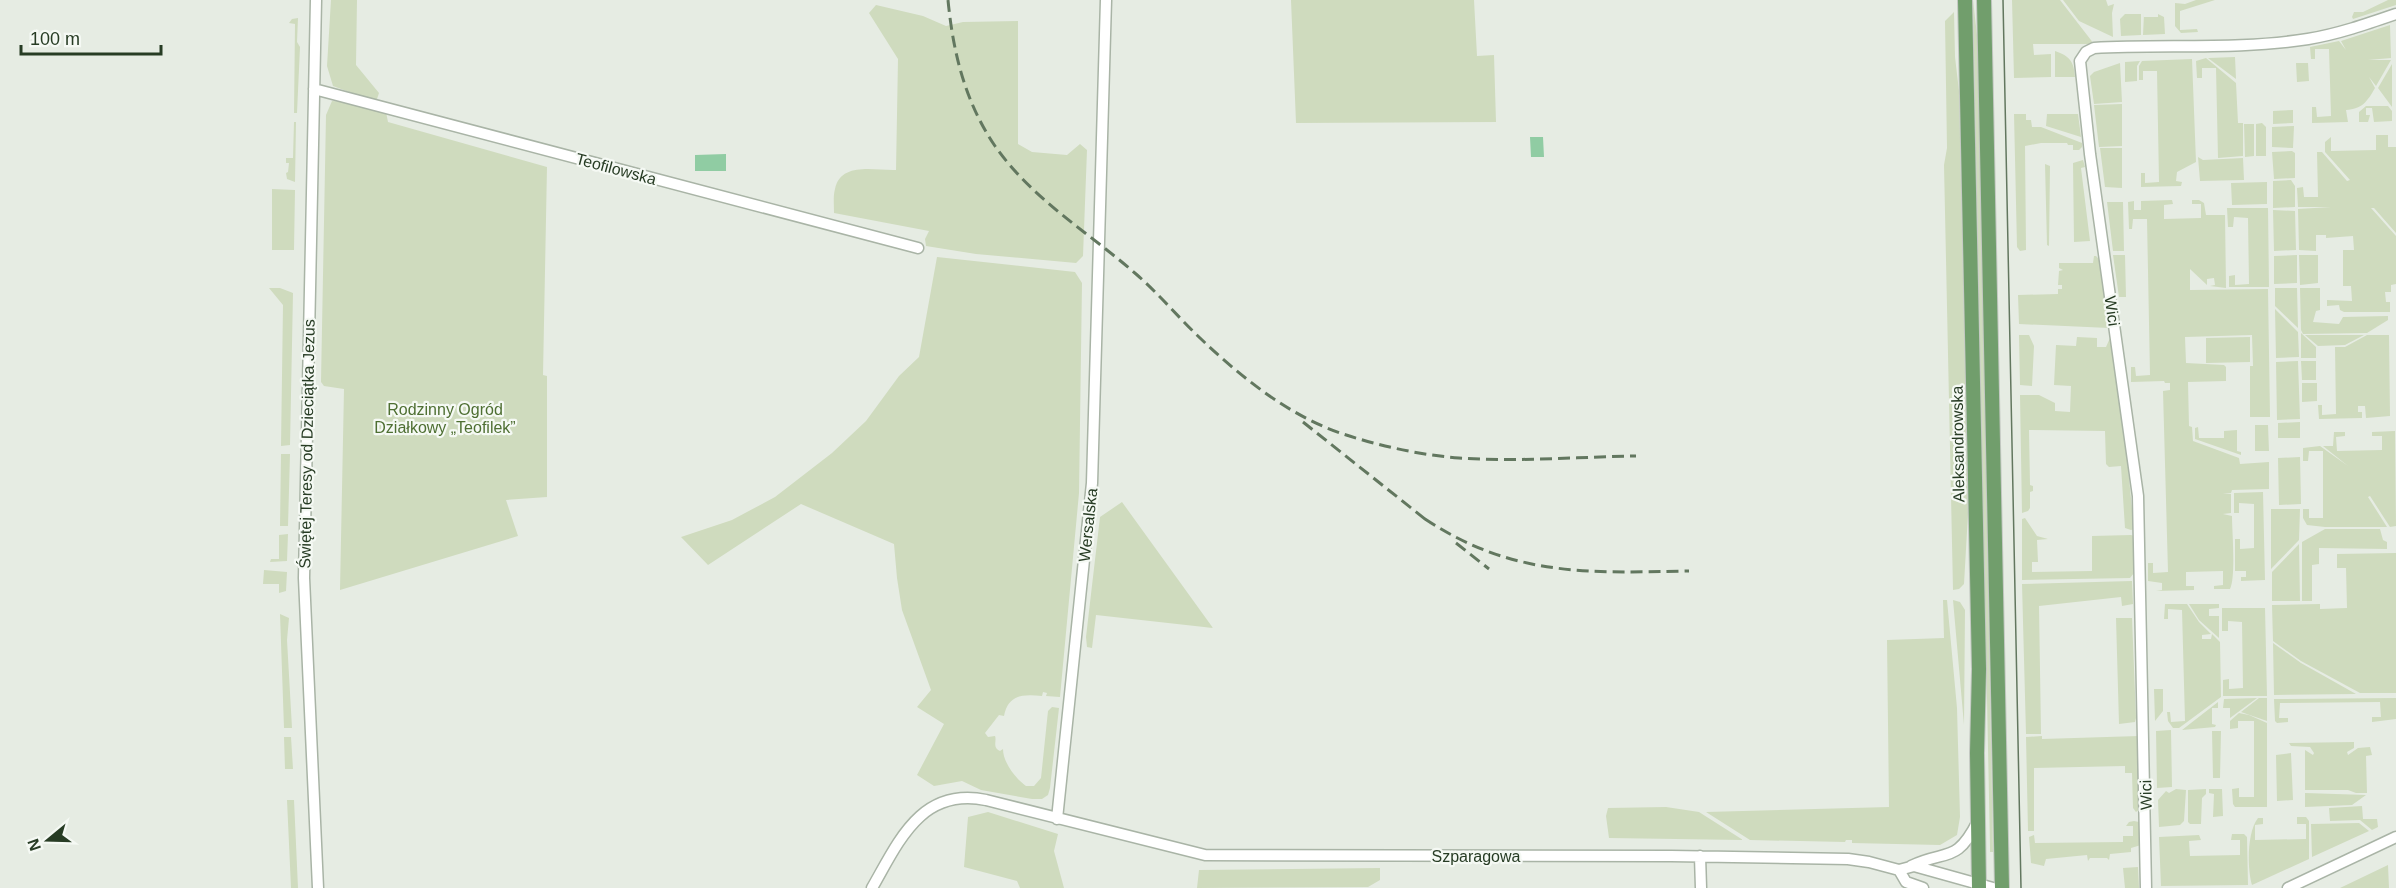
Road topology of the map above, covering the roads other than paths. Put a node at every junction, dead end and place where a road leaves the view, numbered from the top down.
1 (316, 0) edge
2 (1106, 0) edge
3 (1965, 0) edge
4 (1984, 0) edge
5 (2396, 14) edge
6 (314, 89) junction
7 (918, 248) dead end
8 (1057, 819) junction
9 (1978, 820) junction
10 (2396, 837) edge
11 (1700, 856) junction
12 (1911, 866) junction
13 (1899, 870) junction
14 (1979, 886) edge
15 (318, 888) edge
16 (872, 888) edge
17 (1701, 888) edge
18 (1923, 888) edge
19 (1993, 888) edge
20 (2002, 888) edge
21 (2146, 888) edge
22 (2288, 888) edge

1 - 6 street, Świętej Teresy od Dzieciątka Jezus
2 - 8 street, Wersalska
3 - 9 main road, Aleksandrowska
4 - 20 main road
5 - 21 street, Wici
6 - 7 street, Teofilowska
6 - 15 street, Świętej Teresy od Dzieciątka Jezus
8 - 11 street, Szparagowa
8 - 16 street
9 - 12 street
9 - 14 main road, Aleksandrowska
10 - 22 street
11 - 13 street, Szparagowa
11 - 17 street
12 - 13 street
12 - 14 street
13 - 18 street, Szparagowa
14 - 19 street

